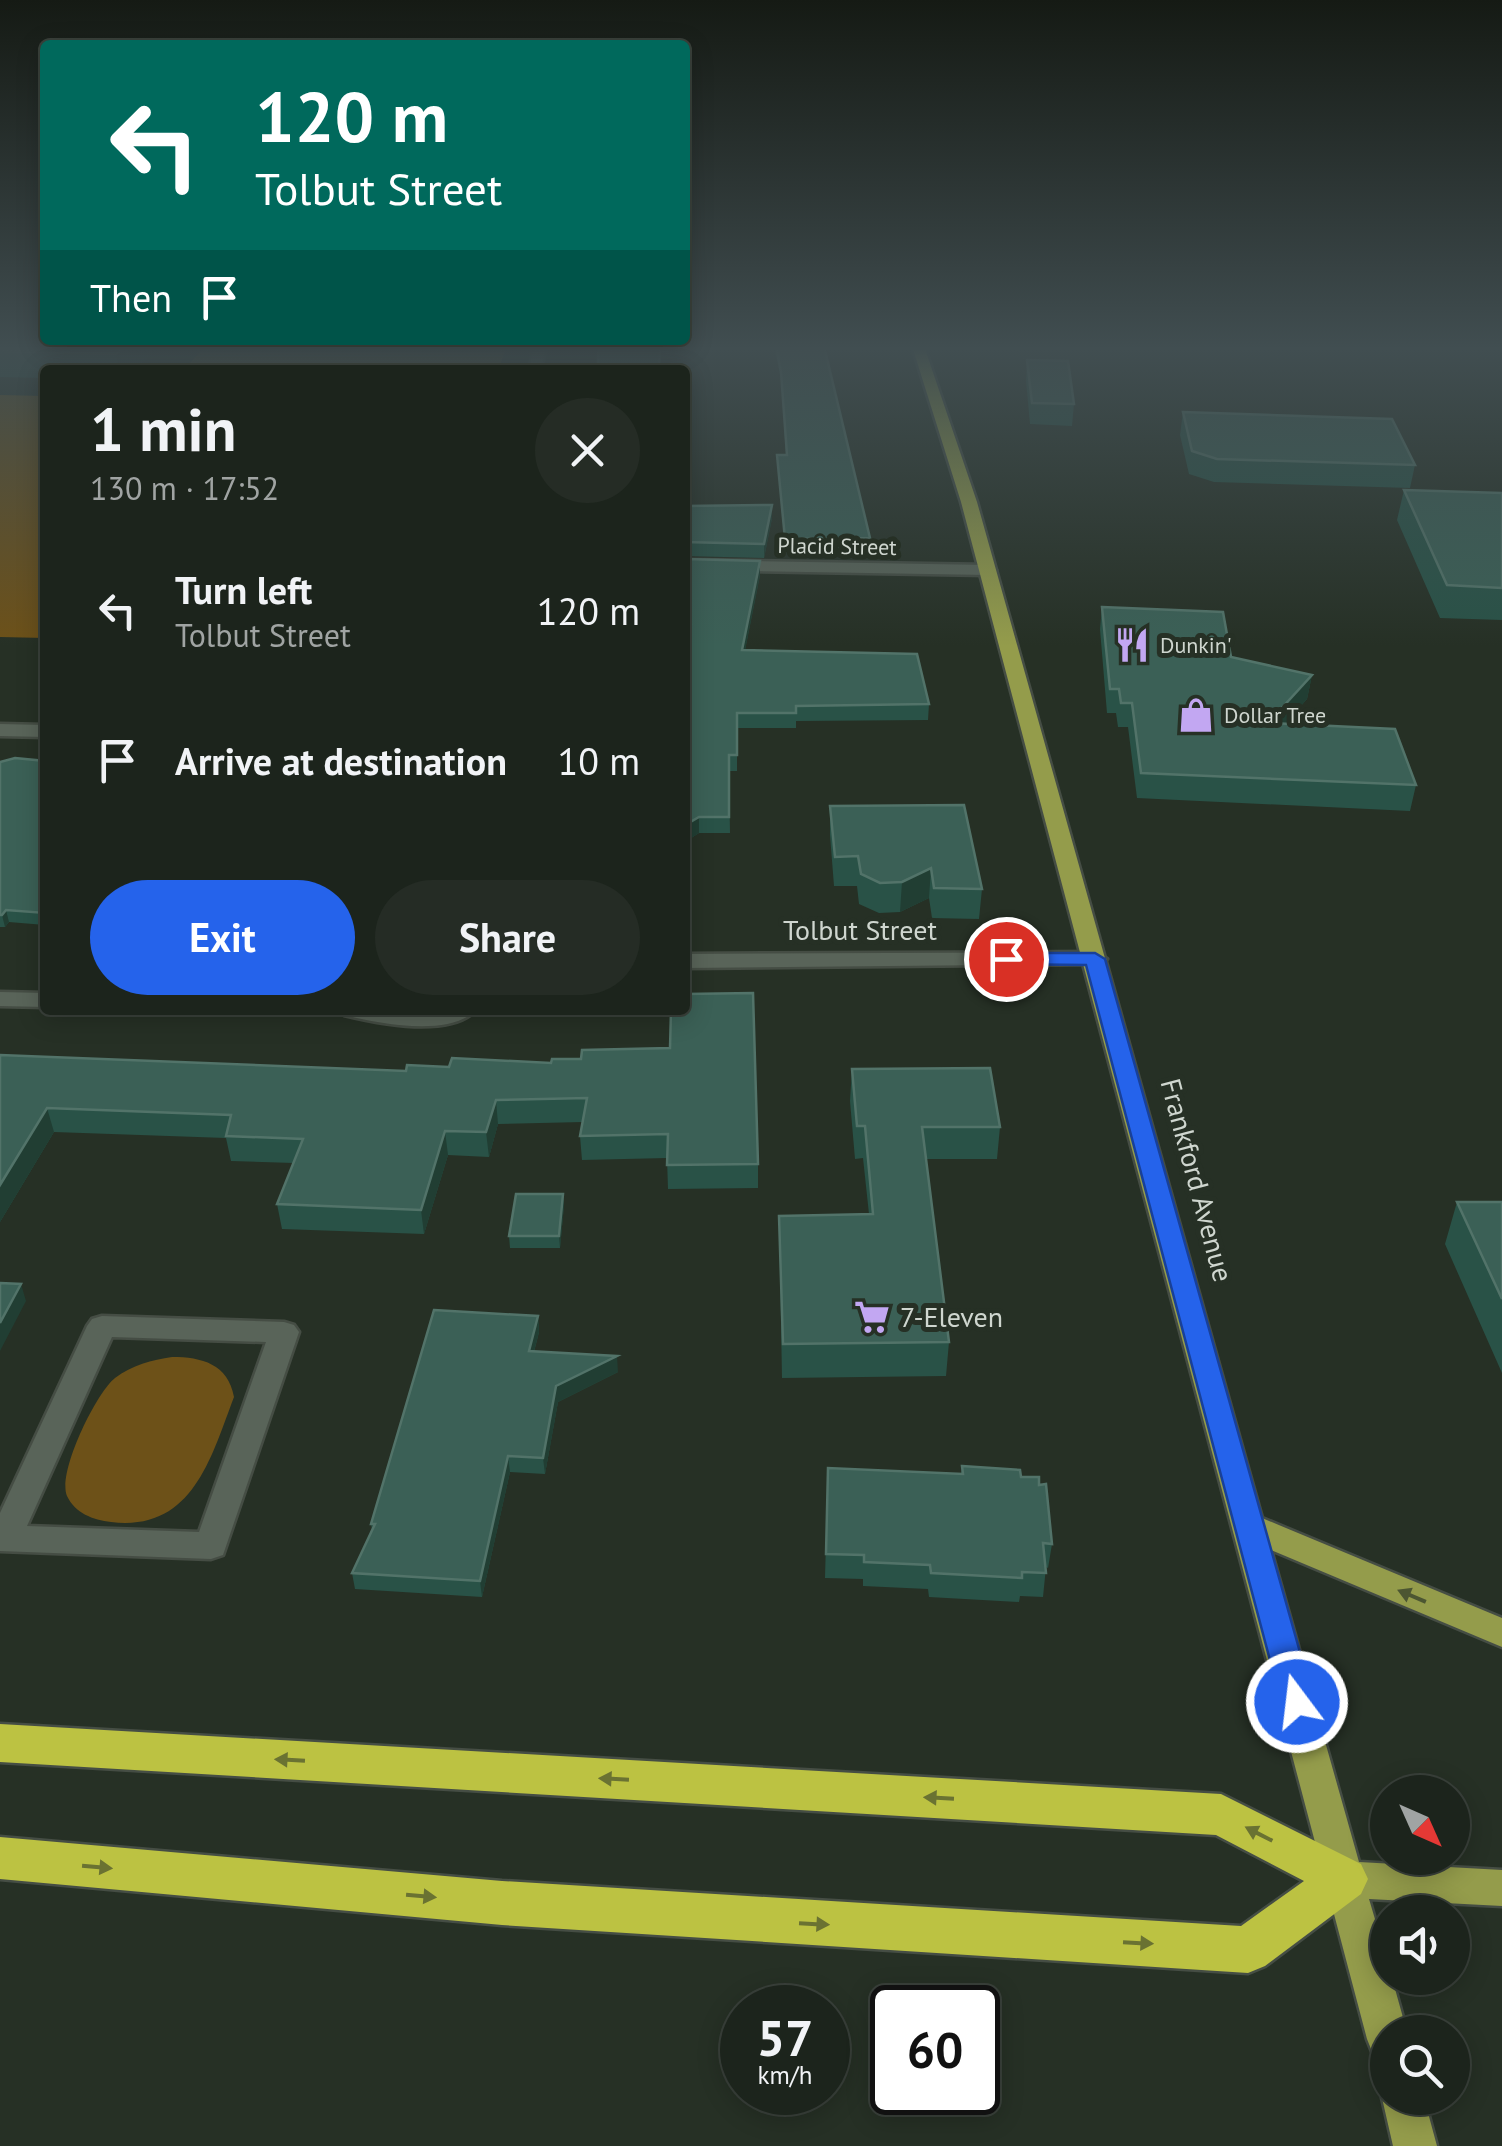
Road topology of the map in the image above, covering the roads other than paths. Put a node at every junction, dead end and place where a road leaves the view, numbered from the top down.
1 (949, 446) edge
2 (690, 564) edge
3 (988, 570) junction
4 (0, 730) edge
5 (40, 732) edge
6 (1095, 959) junction
7 (690, 961) edge
8 (0, 999) edge
9 (40, 1000) edge
10 (370, 1015) edge
11 (439, 1015) edge
12 (1250, 1528) junction
13 (3, 1538) edge
14 (1502, 1634) edge
15 (0, 1743) edge
16 (0, 1858) edge
17 (1345, 1879) junction
18 (1502, 1888) edge
19 (1382, 2015) edge
20 (1407, 2115) edge
21 (1415, 2146) edge

1 - 3 main road, Frankford Avenue
2 - 3 street, Placid Street
3 - 6 main road, Frankford Avenue
4 - 5 street
6 - 7 street, Tolbut Street
6 - 12 main road, Frankford Avenue
8 - 9 street
10 - 11 street
14 -> 12 main road
12 - 17 main road, Frankford Avenue
13 - 13 street
17 -> 15 highway
16 -> 17 highway
17 - 18 main road
17 - 19 main road, Frankford Avenue
20 - 21 main road

